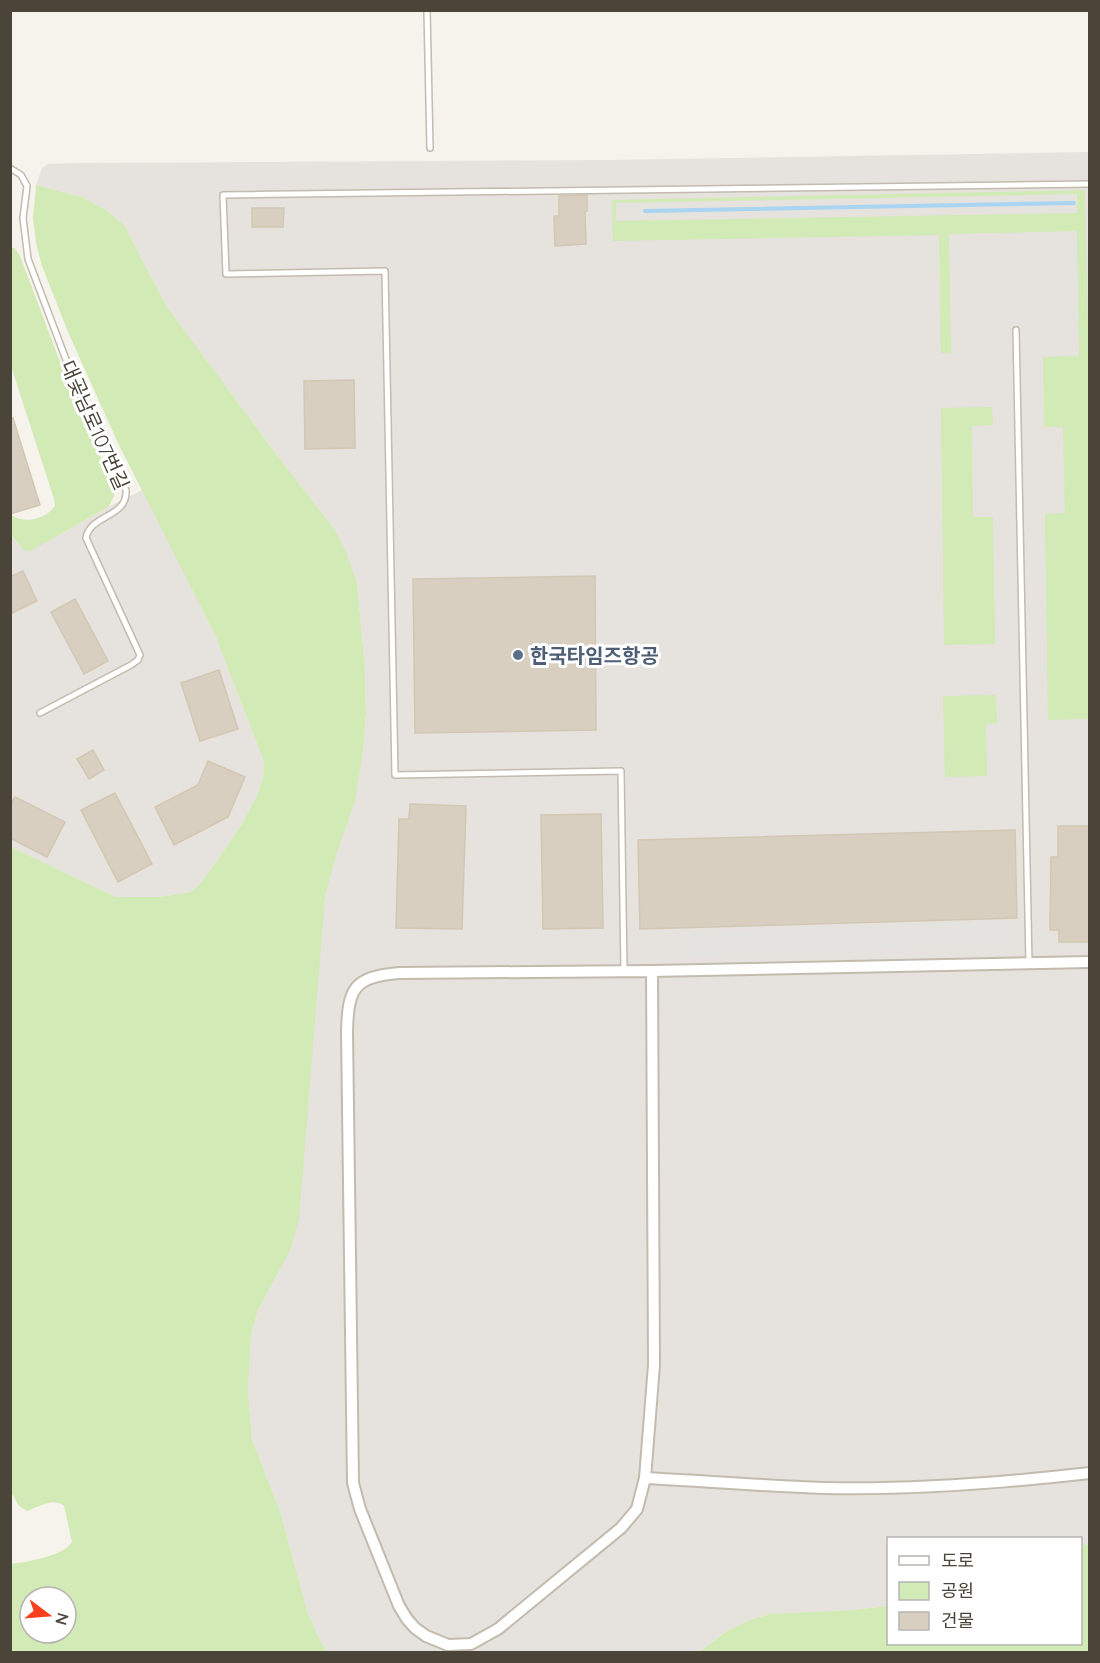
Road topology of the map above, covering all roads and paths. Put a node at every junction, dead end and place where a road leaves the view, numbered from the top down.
1 (427, 10) edge
2 (430, 148) dead end
3 (10, 168) edge
4 (1089, 184) edge
5 (1016, 330) dead end
6 (40, 713) dead end
7 (1089, 962) edge
8 (1029, 964) junction
9 (624, 971) junction
10 (652, 971) junction
11 (1089, 1473) edge
12 (645, 1478) junction

1 - 2 lane
3 - 6 lane, 대곶남로107번길
4 - 9 lane
5 - 8 lane
7 - 8 street
8 - 10 street
9 - 10 street
9 - 12 street
10 - 12 street
11 - 12 street

